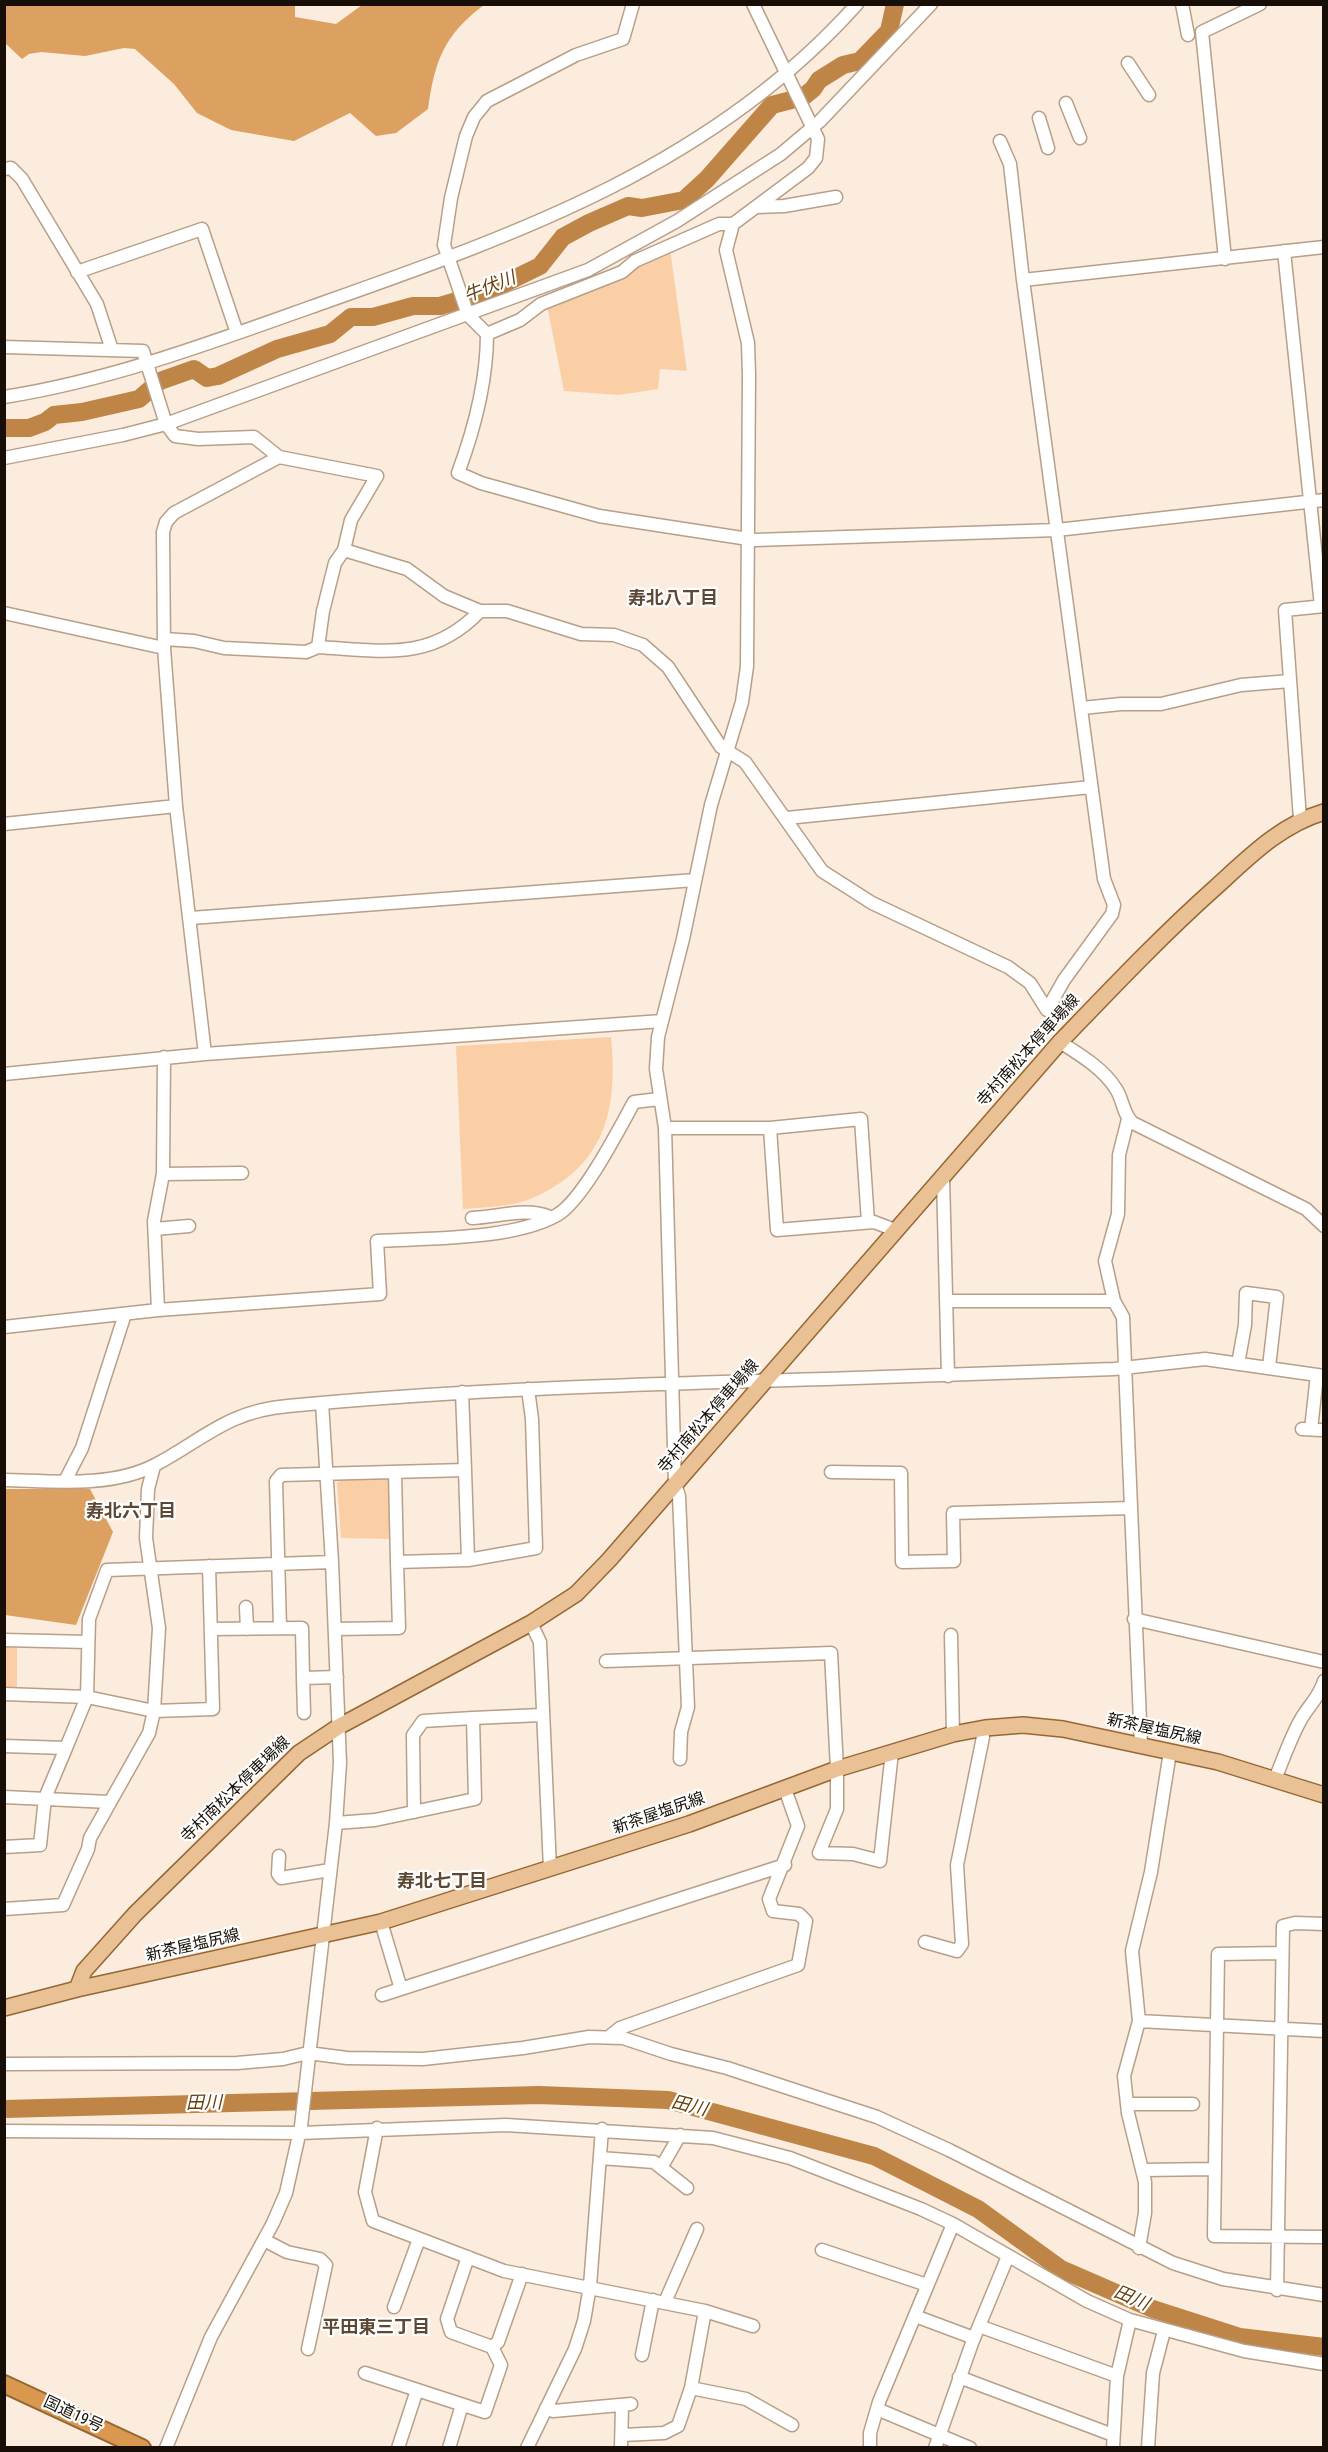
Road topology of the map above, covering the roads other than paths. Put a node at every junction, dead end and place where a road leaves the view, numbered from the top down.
1 (633, 4) edge
2 (753, 4) edge
3 (857, 4) edge
4 (931, 4) edge
5 (1182, 4) edge
6 (1257, 5) edge
7 (1188, 35) dead end
8 (1128, 63) dead end
9 (788, 76) junction
10 (1149, 95) dead end
11 (1066, 103) dead end
12 (1039, 118) dead end
13 (812, 124) junction
14 (1080, 138) dead end
15 (1000, 141) dead end
16 (1048, 148) dead end
17 (4, 169) edge
18 (837, 197) dead end
19 (755, 207) junction
20 (733, 224) junction
21 (1323, 247) edge
22 (1284, 251) junction
23 (1225, 259) junction
24 (449, 263) junction
25 (76, 272) junction
26 (1023, 280) junction
27 (468, 315) junction
28 (237, 333) junction
29 (488, 334) junction
30 (4, 347) edge
31 (112, 350) junction
32 (150, 368) junction
33 (4, 397) edge
34 (165, 420) junction
35 (4, 458) edge
36 (279, 458) junction
37 (1323, 500) edge
38 (1310, 501) junction
39 (1057, 530) junction
40 (748, 539) junction
41 (344, 550) junction
42 (1322, 606) edge
43 (480, 611) junction
44 (4, 614) edge
45 (164, 644) junction
46 (318, 647) junction
47 (1290, 681) junction
48 (1082, 708) junction
49 (727, 751) junction
50 (1091, 787) junction
51 (176, 806) junction
52 (1323, 812) edge
53 (787, 818) junction
54 (1300, 819) junction
55 (4, 824) edge
56 (695, 880) junction
57 (191, 918) junction
58 (662, 1021) junction
59 (1060, 1042) junction
60 (205, 1053) junction
61 (164, 1057) junction
62 (4, 1074) edge
63 (659, 1099) junction
64 (1128, 1119) junction
65 (665, 1128) junction
66 (770, 1128) junction
67 (242, 1173) dead end
68 (163, 1174) junction
69 (943, 1177) junction
70 (550, 1217) junction
71 (472, 1218) dead end
72 (868, 1222) junction
73 (189, 1226) dead end
74 (1323, 1226) edge
75 (155, 1229) junction
76 (895, 1230) junction
77 (1114, 1300) junction
78 (946, 1301) junction
79 (158, 1310) junction
80 (125, 1314) junction
81 (4, 1327) edge
82 (1238, 1364) junction
83 (1269, 1368) junction
84 (1125, 1369) junction
85 (1320, 1375) edge
86 (948, 1376) junction
87 (763, 1380) junction
88 (674, 1383) junction
89 (528, 1389) junction
90 (462, 1392) junction
91 (322, 1403) junction
92 (1311, 1429) dead end
93 (154, 1466) junction
94 (465, 1470) junction
95 (395, 1472) junction
96 (831, 1473) dead end
97 (327, 1474) junction
98 (4, 1480) edge
99 (65, 1481) junction
100 (675, 1484) junction
101 (1131, 1508) junction
102 (468, 1560) junction
103 (332, 1562) junction
104 (398, 1562) junction
105 (278, 1564) junction
106 (209, 1566) junction
107 (150, 1568) junction
108 (246, 1607) dead end
109 (1134, 1619) junction
110 (531, 1623) junction
111 (280, 1628) junction
112 (211, 1629) junction
113 (247, 1629) junction
114 (335, 1629) junction
115 (951, 1635) dead end
116 (4, 1640) edge
117 (88, 1642) junction
118 (685, 1659) junction
119 (606, 1660) dead end
120 (1323, 1662) edge
121 (337, 1677) junction
122 (303, 1678) junction
123 (1323, 1681) edge
124 (4, 1694) edge
125 (87, 1697) junction
126 (1321, 1697) edge
127 (154, 1711) junction
128 (304, 1713) dead end
129 (541, 1715) junction
130 (473, 1718) junction
131 (338, 1727) junction
132 (982, 1728) junction
133 (953, 1734) junction
134 (1141, 1745) junction
135 (4, 1746) edge
136 (66, 1748) junction
137 (892, 1752) junction
138 (1170, 1752) junction
139 (680, 1759) dead end
140 (837, 1769) junction
141 (1275, 1779) junction
142 (785, 1790) junction
143 (1323, 1795) edge
144 (4, 1797) edge
145 (45, 1798) junction
146 (109, 1802) junction
147 (414, 1812) junction
148 (336, 1823) junction
149 (4, 1847) edge
150 (279, 1856) dead end
151 (785, 1865) junction
152 (550, 1869) junction
153 (330, 1870) junction
154 (4, 1909) edge
155 (381, 1922) junction
156 (1323, 1924) edge
157 (322, 1935) junction
158 (925, 1942) dead end
159 (1281, 1953) junction
160 (77, 1989) junction
161 (401, 1989) junction
162 (382, 1995) dead end
163 (4, 2008) edge
164 (1139, 2020) junction
165 (1218, 2024) junction
166 (1281, 2027) junction
167 (1323, 2031) edge
168 (610, 2036) junction
169 (307, 2057) junction
170 (4, 2064) edge
171 (1127, 2104) junction
172 (1193, 2104) dead end
173 (377, 2128) junction
174 (300, 2129) junction
175 (602, 2129) junction
176 (4, 2131) edge
177 (680, 2135) junction
178 (600, 2158) junction
179 (662, 2166) junction
180 (1215, 2169) junction
181 (1142, 2170) junction
182 (687, 2188) dead end
183 (953, 2224) junction
184 (697, 2229) dead end
185 (1279, 2237) junction
186 (1323, 2237) edge
187 (418, 2239) junction
188 (264, 2240) junction
189 (1139, 2248) junction
190 (822, 2250) dead end
191 (1008, 2256) junction
192 (468, 2257) junction
193 (522, 2274) junction
194 (927, 2285) junction
195 (591, 2286) junction
196 (1277, 2290) junction
197 (1323, 2295) edge
198 (658, 2301) junction
199 (394, 2307) dead end
200 (705, 2311) junction
201 (915, 2316) junction
202 (1130, 2320) junction
203 (753, 2326) dead end
204 (1164, 2331) junction
205 (976, 2332) junction
206 (492, 2347) junction
207 (308, 2349) dead end
208 (642, 2355) dead end
209 (1323, 2364) edge
210 (365, 2373) dead end
211 (1117, 2376) junction
212 (959, 2377) junction
213 (4, 2384) edge
214 (691, 2388) junction
215 (417, 2390) junction
216 (462, 2405) junction
217 (546, 2408) junction
218 (877, 2409) junction
219 (792, 2425) dead end
220 (938, 2434) junction
221 (622, 2441) edge
222 (1113, 2441) edge
223 (142, 2448) edge
224 (166, 2448) edge
225 (398, 2448) edge
226 (449, 2448) edge
227 (527, 2448) edge
228 (870, 2448) edge
229 (934, 2448) edge
230 (970, 2448) edge
231 (1148, 2448) edge

1 - 24 street
2 - 9 street
3 - 9 street
4 - 13 street
5 - 7 street
6 - 23 street
8 - 10 street
9 - 13 street
9 - 24 street
11 - 14 street
12 - 16 street
13 - 19 street
13 - 27 street
15 - 26 street
17 - 25 street
18 - 19 street
19 - 20 street
20 - 29 street
20 - 40 street
21 - 22 street
22 - 23 street
22 - 38 street
23 - 26 street
24 - 27 street
24 - 28 street
25 - 28 street
25 - 31 street
26 - 39 street
27 - 29 street
27 - 34 street
28 - 32 street
29 - 40 street
30 - 31 street
31 - 32 street
32 - 33 street
32 - 34 street
34 - 35 street
34 - 36 street
36 - 41 street
36 - 45 street
37 - 38 street
38 - 39 street
38 - 42 street
39 - 40 street
39 - 48 street
40 - 49 street
41 - 43 street
41 - 46 street
42 - 47 street
43 - 46 street
43 - 49 street
44 - 45 street
45 - 46 street
45 - 51 street
47 - 48 street
47 - 54 street
48 - 50 street
49 - 53 street
49 - 56 street
50 - 53 street
50 - 53 street
51 - 55 street
51 - 57 street
52 - 54 main road, 寺村南松本停車場線
54 - 59 main road, 寺村南松本停車場線
56 - 57 street
56 - 58 street
57 - 60 street
58 - 60 street
58 - 63 street
59 - 64 street
59 - 69 main road, 寺村南松本停車場線
60 - 61 street
61 - 62 street
61 - 68 street
63 - 65 street
63 - 70 street
64 - 74 street
64 - 77 street
65 - 66 street
65 - 88 street
66 - 72 street
66 - 72 street
67 - 68 street
68 - 75 street
69 - 76 main road, 寺村南松本停車場線
69 - 78 street
70 - 71 street
70 - 79 street
72 - 76 street
73 - 75 street
75 - 79 street
76 - 87 main road, 寺村南松本停車場線
77 - 78 street
77 - 84 street
78 - 86 street
79 - 80 street
80 - 81 street
80 - 99 street
82 - 83 street
82 - 83 street
82 - 84 street
83 - 85 street
84 - 86 street
84 - 101 street
85 - 92 street
86 - 87 street
87 - 88 street
87 - 100 main road, 寺村南松本停車場線
88 - 89 street
88 - 100 street
89 - 90 street
89 - 102 street
90 - 91 street
90 - 94 street
91 - 93 street
91 - 97 street
93 - 99 street
93 - 107 street
94 - 95 street
94 - 102 street
95 - 97 street
95 - 104 street
96 - 101 street
97 - 103 street
97 - 105 street
98 - 99 street
100 - 110 main road, 寺村南松本停車場線
100 - 118 street
101 - 109 street
102 - 104 street
103 - 105 street
103 - 114 street
104 - 114 street
105 - 106 street
105 - 111 street
106 - 107 street
106 - 112 street
107 - 117 street
107 - 127 street
108 - 113 street
109 - 120 street
109 - 134 street
110 - 129 street
110 - 131 main road, 寺村南松本停車場線
111 - 113 street
111 - 122 street
112 - 113 street
112 - 127 street
114 - 121 street
115 - 133 street
116 - 117 street
117 - 125 street
118 - 119 street
118 - 139 street
118 - 140 street
121 - 122 street
121 - 131 street
122 - 128 street
123 - 126 street
124 - 125 street
125 - 127 street
125 - 136 street
126 - 141 street
127 - 146 street
129 - 130 street
129 - 152 street
130 - 147 street
130 - 147 street
131 - 148 street
131 - 160 main road, 寺村南松本停車場線
132 - 133 main road, 新茶屋塩尻線
132 - 134 main road, 新茶屋塩尻線
132 - 158 street
133 - 137 main road, 新茶屋塩尻線
134 - 138 main road, 新茶屋塩尻線
135 - 136 street
136 - 145 street
137 - 140 main road, 新茶屋塩尻線
137 - 140 street
138 - 141 main road, 新茶屋塩尻線
138 - 164 street
140 - 142 main road, 新茶屋塩尻線
141 - 143 main road, 新茶屋塩尻線
142 - 151 street
142 - 152 main road, 新茶屋塩尻線
144 - 145 street
145 - 146 street
145 - 149 street
146 - 154 street
147 - 148 street
148 - 153 street
150 - 153 street
151 - 161 street
151 - 168 street
152 - 155 main road, 新茶屋塩尻線
153 - 157 street
155 - 157 main road, 新茶屋塩尻線
155 - 161 street
156 - 159 street
157 - 160 main road, 新茶屋塩尻線
157 - 169 street
159 - 165 street
159 - 166 street
160 - 163 main road, 新茶屋塩尻線
161 - 162 street
164 - 165 street
164 - 171 street
165 - 166 street
165 - 180 street
166 - 167 street
166 - 185 street
168 - 169 street
168 - 189 street
169 - 170 street
169 - 174 street
171 - 172 street
171 - 181 street
173 - 174 street
173 - 175 street
173 - 187 street
174 - 176 street
174 - 188 street
175 - 177 street
175 - 178 street
177 - 179 street
177 - 183 street
178 - 179 street
178 - 195 street
179 - 182 street
180 - 181 street
180 - 185 street
181 - 189 street
183 - 191 street
183 - 194 street
184 - 198 street
185 - 186 street
185 - 196 street
187 - 192 street
187 - 199 street
188 - 207 street
188 - 224 street
189 - 196 street
190 - 194 street
191 - 202 street
191 - 205 street
192 - 193 street
192 - 206 street
193 - 195 street
193 - 206 street
194 - 201 street
195 - 198 street
195 - 217 street
196 - 197 street
198 - 200 street
198 - 208 street
200 - 203 street
200 - 214 street
201 - 205 street
201 - 218 street
202 - 204 street
202 - 211 street
204 - 209 street
204 - 231 street
205 - 211 street
205 - 212 street
206 - 216 street
210 - 215 street
211 - 222 street
212 - 220 street
212 - 222 street
213 - 223 highway, 国道19号
214 - 219 street
214 - 221 street
215 - 216 street
215 - 225 street
216 - 226 street
217 - 221 street
217 - 227 street
218 - 220 street
218 - 228 street
220 - 229 street
220 - 230 street

